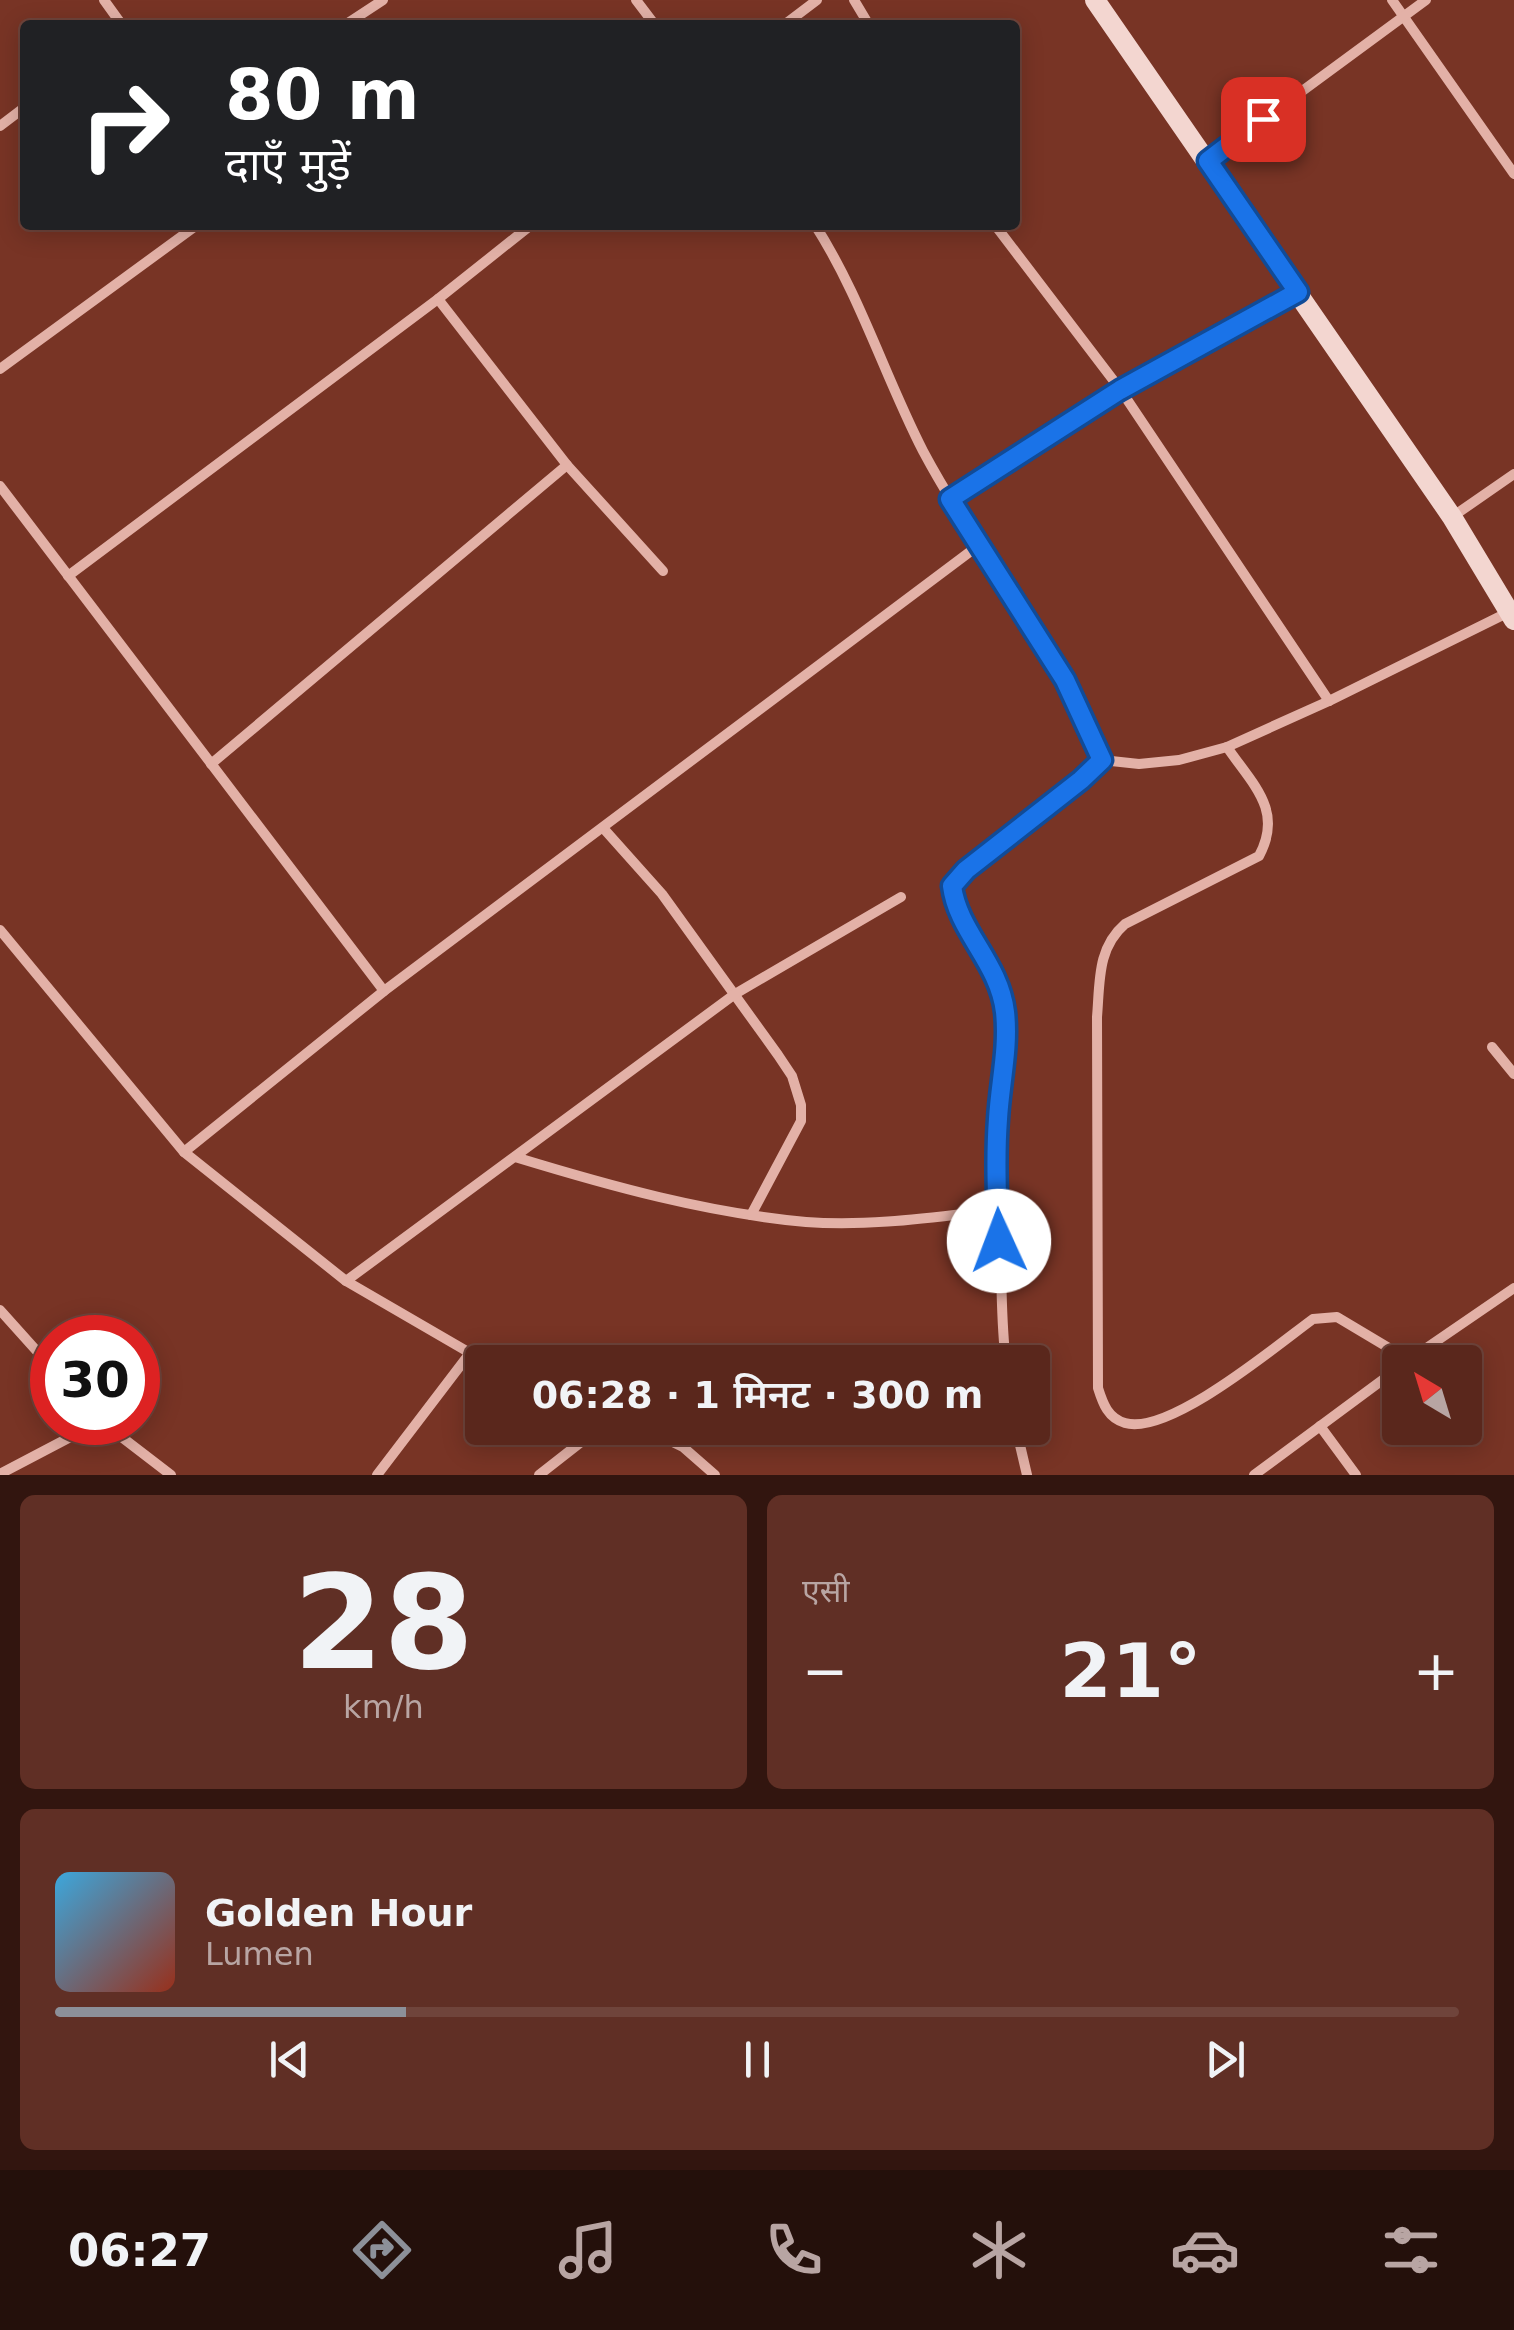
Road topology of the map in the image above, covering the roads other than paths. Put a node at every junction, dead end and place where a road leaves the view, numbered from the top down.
1 (383, 0) edge
2 (636, 0) edge
3 (816, 0) edge
4 (1095, 0) edge
5 (1392, 0) edge
6 (1426, 0) edge
7 (1402, 15) junction
8 (352, 20) edge
9 (651, 20) edge
10 (790, 20) edge
11 (20, 111) edge
12 (0, 126) edge
13 (1208, 161) junction
14 (1514, 174) edge
15 (190, 230) edge
16 (525, 230) edge
17 (818, 230) edge
18 (999, 230) edge
19 (1298, 292) junction
20 (438, 298) junction
21 (0, 369) edge
22 (1120, 390) junction
23 (567, 466) junction
24 (1514, 474) edge
25 (0, 486) edge
26 (950, 499) junction
27 (1452, 517) junction
28 (979, 545) junction
29 (663, 571) dead end
30 (68, 576) junction
31 (1511, 616) edge
32 (1329, 702) junction
33 (1226, 747) junction
34 (1102, 760) junction
35 (211, 764) junction
36 (604, 829) junction
37 (901, 897) dead end
38 (0, 930) edge
39 (384, 991) junction
40 (735, 994) junction
41 (1492, 1047) dead end
42 (1514, 1074) edge
43 (184, 1152) junction
44 (514, 1157) junction
45 (997, 1210) junction
46 (751, 1215) junction
47 (346, 1281) junction
48 (1514, 1288) edge
49 (0, 1310) edge
50 (30, 1343) edge
51 (1004, 1345) edge
52 (1431, 1345) edge
53 (1382, 1347) edge
54 (465, 1351) edge
55 (465, 1361) edge
56 (1382, 1380) edge
57 (1320, 1426) junction
58 (56, 1445) edge
59 (131, 1445) edge
60 (577, 1445) edge
61 (678, 1445) edge
62 (1020, 1445) edge
63 (0, 1474) edge
64 (171, 1475) edge
65 (377, 1475) edge
66 (539, 1475) edge
67 (716, 1475) edge
68 (1027, 1475) edge
69 (1254, 1475) edge
70 (1356, 1475) edge

1 - 8 street
2 - 9 street
3 - 10 street
4 - 13 street
5 - 7 street
6 - 7 street
7 - 13 street
7 - 14 street
11 - 12 street
13 - 19 street
15 - 21 street
16 - 20 street
17 - 26 street
18 - 22 street
19 - 22 street
19 - 27 street
20 - 23 street
20 - 30 street
22 - 26 street
22 - 32 street
23 - 29 street
23 - 35 street
24 - 27 street
25 - 30 street
26 - 28 street
27 - 31 street
28 - 34 street
28 - 36 street
30 - 35 street
31 - 32 street
32 - 33 street
33 - 34 street
33 - 53 street
34 - 45 street
35 - 39 street
36 - 39 street
36 - 40 street
37 - 40 street
38 - 43 street
39 - 43 street
40 - 44 street
40 - 46 street
41 - 42 street
43 - 47 street
44 - 46 street
44 - 47 street
45 - 46 street
45 - 51 street
47 - 54 street
48 - 52 street
49 - 50 street
55 - 65 street
56 - 57 street
57 - 69 street
57 - 70 street
58 - 63 street
59 - 64 street
60 - 66 street
61 - 67 street
62 - 68 street

